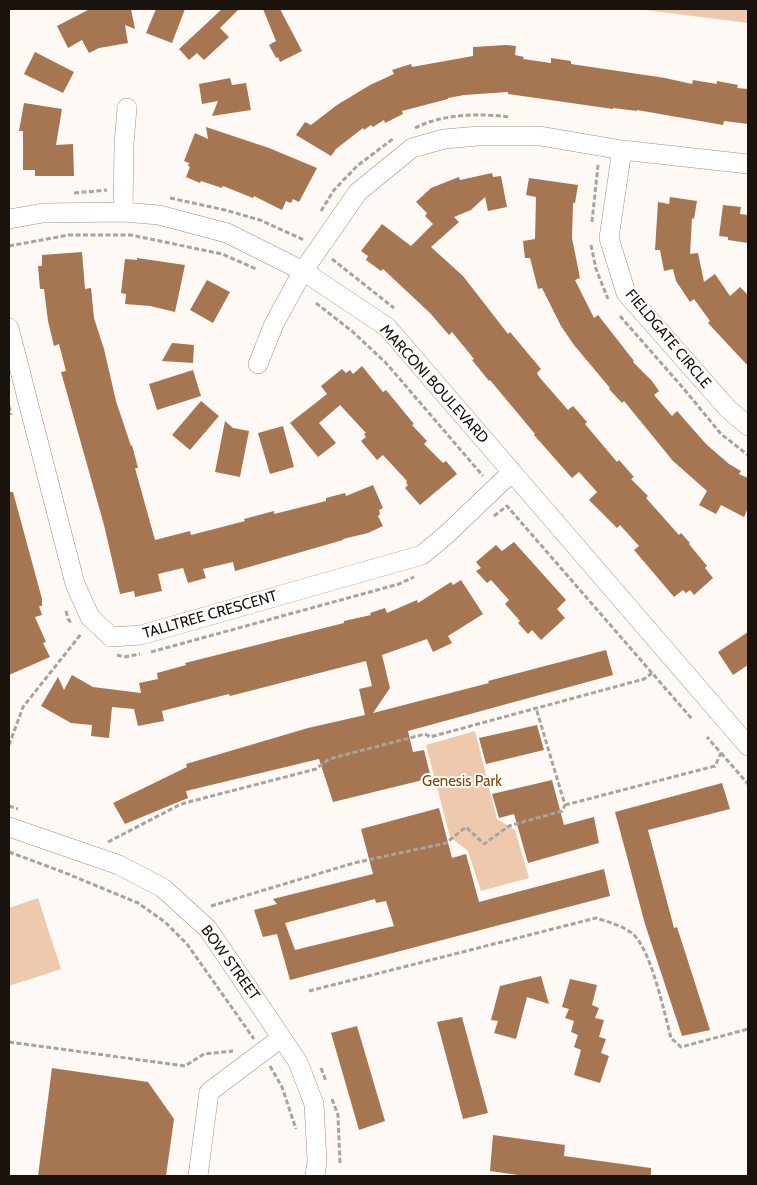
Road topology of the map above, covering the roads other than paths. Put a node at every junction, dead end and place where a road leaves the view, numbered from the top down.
1 (127, 108) dead end
2 (622, 150) junction
3 (748, 164) edge
4 (123, 212) junction
5 (9, 219) edge
6 (303, 272) junction
7 (9, 328) edge
8 (258, 364) dead end
9 (748, 426) edge
10 (512, 472) junction
11 (746, 739) edge
12 (9, 827) edge
13 (282, 1038) junction
14 (198, 1176) edge
15 (316, 1176) edge

1 - 4 street
2 - 3 street
2 - 6 street
2 - 9 street, FIELDGATE CIRCLE
4 - 5 street, MARCONI BOULEVARD
4 - 6 street, MARCONI BOULEVARD
6 - 8 street
6 - 10 street, MARCONI BOULEVARD
7 - 10 street, TALLTREE CRESCENT
10 - 11 street, MARCONI BOULEVARD
12 - 13 street, BOW STREET
13 - 14 street
13 - 15 street, BOW STREET

